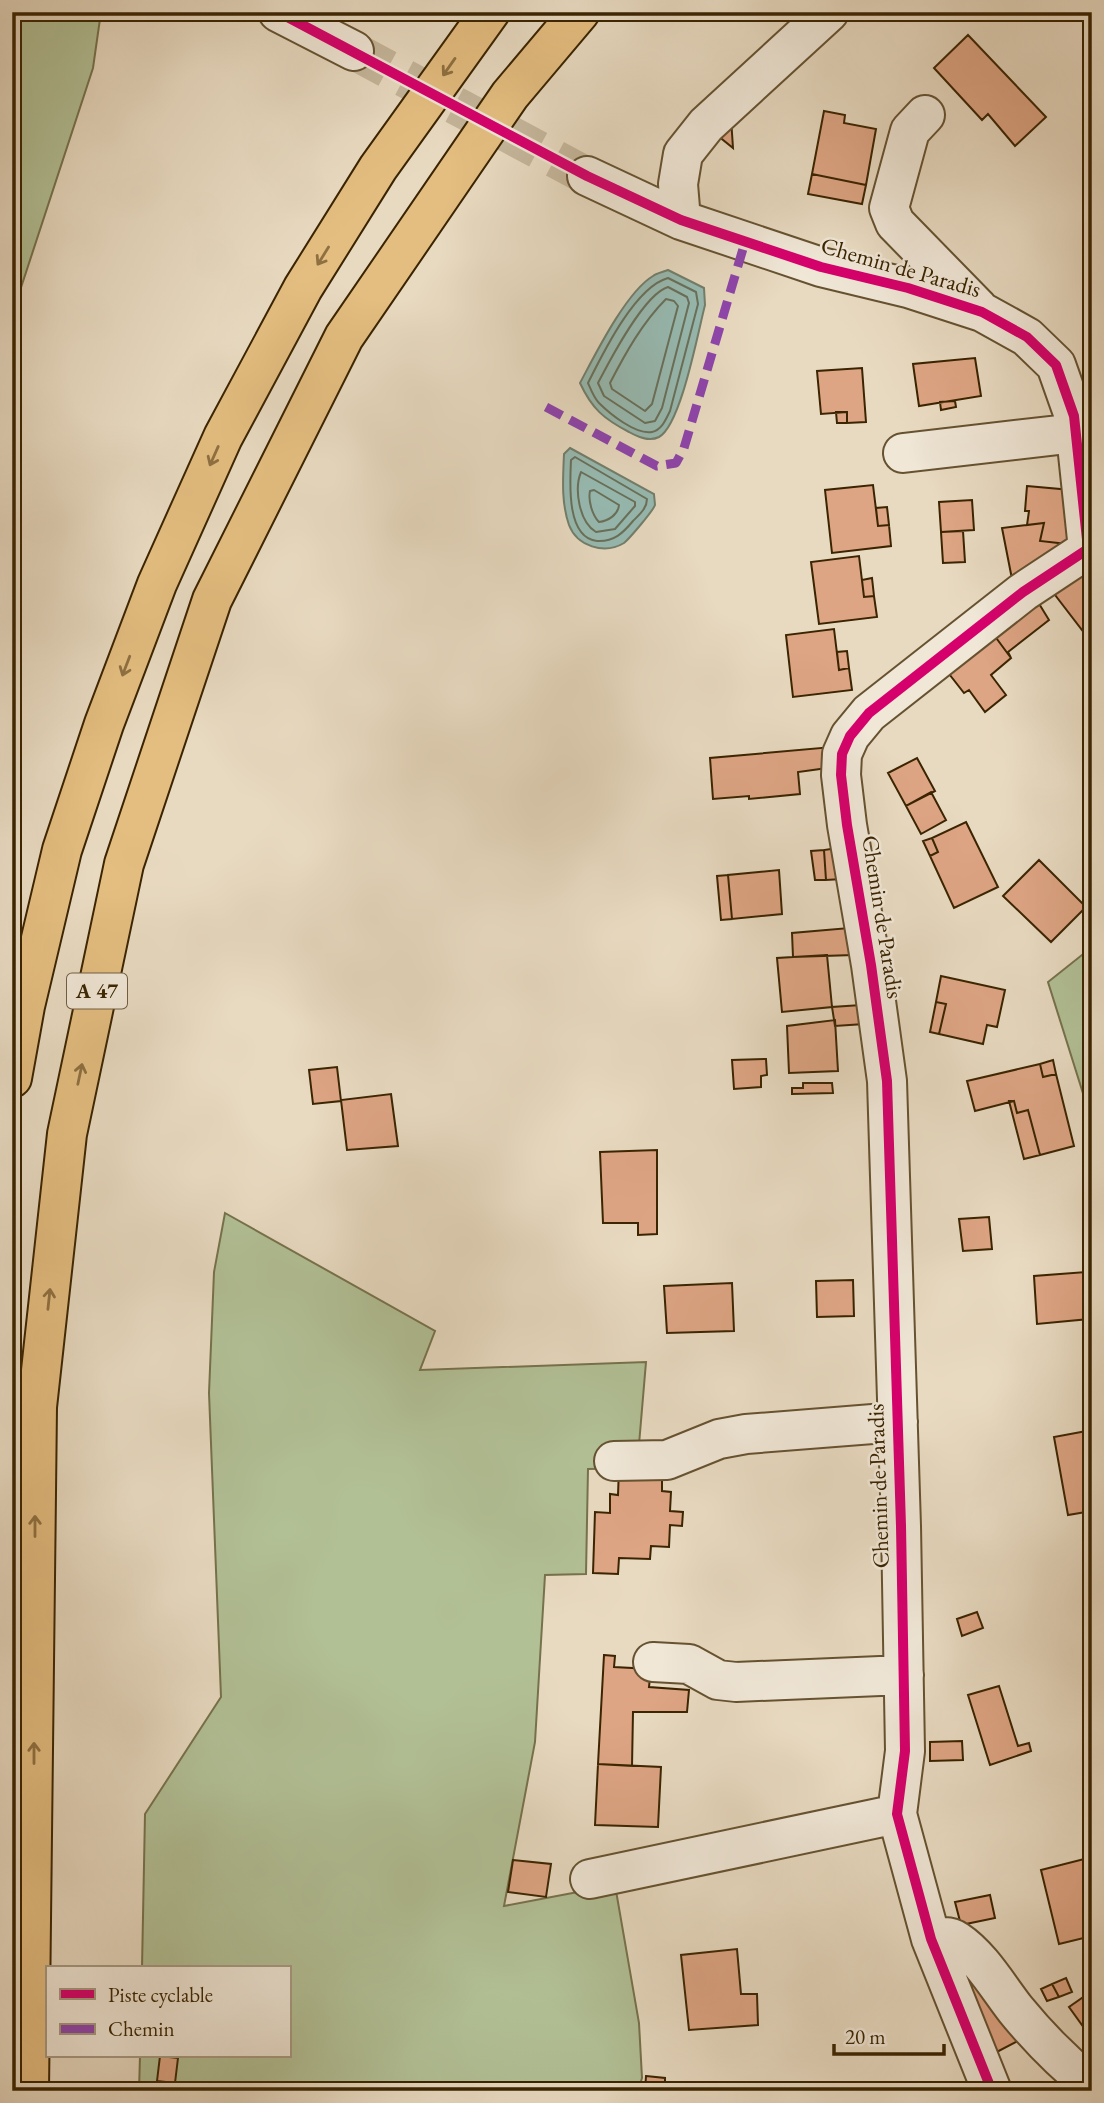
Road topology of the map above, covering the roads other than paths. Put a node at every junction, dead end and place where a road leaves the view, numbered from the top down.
1 (278, 12) edge
2 (490, 12) edge
3 (580, 12) edge
4 (830, 12) edge
5 (354, 51) tunnel mouth
6 (925, 115) dead end
7 (587, 176) tunnel mouth
8 (681, 220) junction
9 (982, 312) junction
10 (1076, 433) junction
11 (903, 453) dead end
12 (1090, 553) edge
13 (12, 1079) edge
14 (898, 1422) junction
15 (614, 1461) dead end
16 (653, 1662) dead end
17 (904, 1675) junction
18 (897, 1814) junction
19 (590, 1879) dead end
20 (931, 1939) junction
21 (1092, 2086) edge
22 (29, 2091) edge
23 (992, 2091) edge

1 - 5 street
2 -> 13 highway, A 47
22 -> 3 highway, A 47
4 - 8 street
6 - 9 street
7 - 8 street, Chemin de Paradis
8 - 9 street, Chemin de Paradis
9 - 10 street, Chemin de Paradis
10 - 11 street
10 - 12 street, Chemin de Paradis
12 - 14 street, Chemin de Paradis
14 - 15 street
14 - 17 street, Chemin de Paradis
16 - 17 street
17 - 18 street, Chemin de Paradis
18 - 19 street
18 - 20 street, Chemin de Paradis
20 - 21 street
20 - 23 street, Chemin de Paradis

